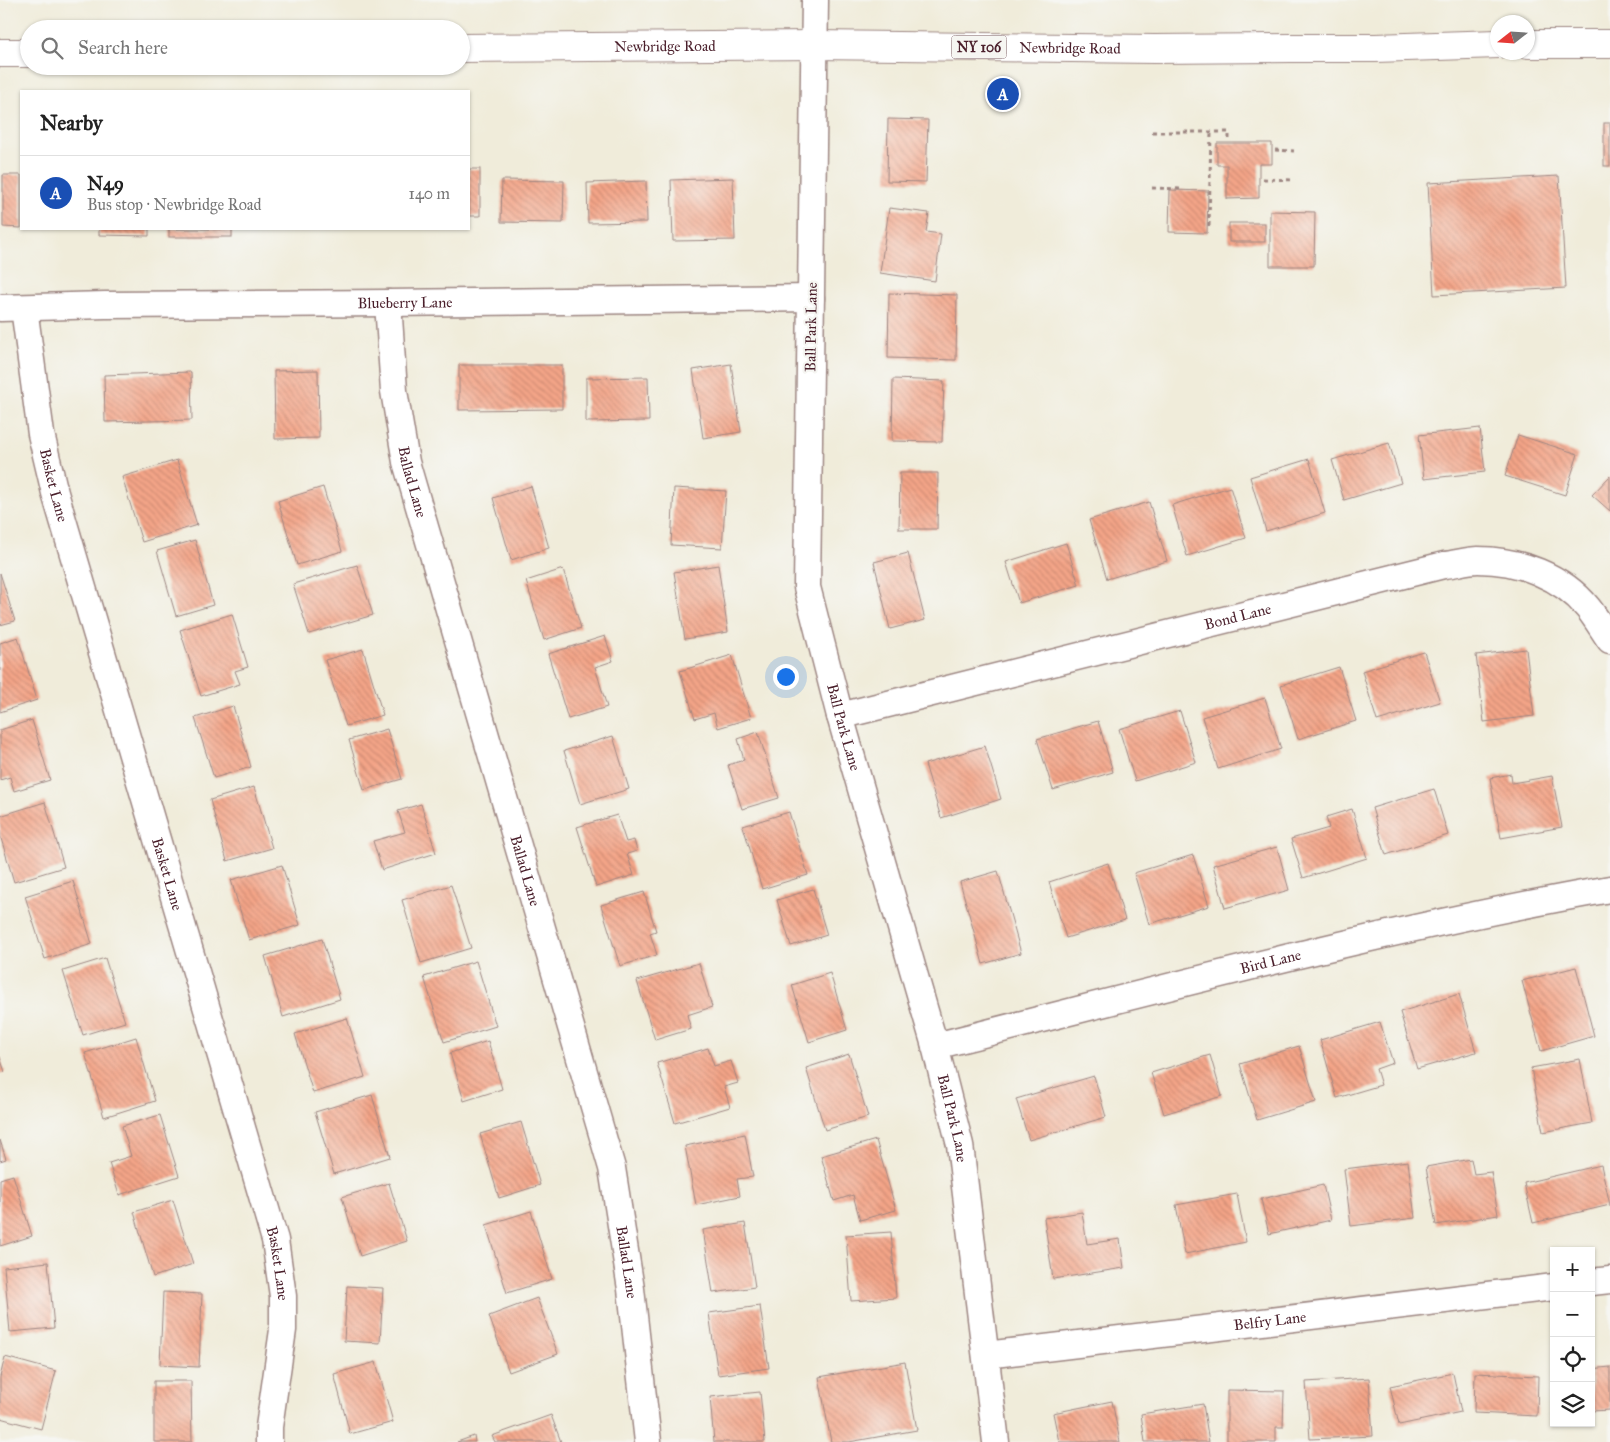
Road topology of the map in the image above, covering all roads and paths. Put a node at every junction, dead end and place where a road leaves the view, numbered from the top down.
1 (815, 0) edge
2 (1490, 44) edge
3 (1535, 44) edge
4 (1610, 44) edge
5 (815, 45) junction
6 (470, 48) edge
7 (0, 53) edge
8 (20, 53) edge
9 (1152, 132) dead end
10 (1211, 132) junction
11 (1229, 141) dead end
12 (1275, 150) dead end
13 (1294, 151) dead end
14 (1263, 179) dead end
15 (1295, 180) dead end
16 (1152, 188) dead end
17 (1184, 189) dead end
18 (1210, 226) dead end
19 (811, 298) junction
20 (388, 303) junction
21 (12, 308) edge
22 (1610, 640) edge
23 (840, 716) junction
24 (1610, 889) edge
25 (935, 1046) junction
26 (1610, 1280) edge
27 (1595, 1282) edge
28 (1550, 1286) edge
29 (986, 1355) junction
30 (269, 1442) edge
31 (648, 1442) edge
32 (996, 1442) edge

1 - 5 street, Ball Park Lane
2 - 5 main road, Newbridge Road / NY 106
3 - 4 main road
5 - 6 main road, Newbridge Road / NY 106
5 - 19 street, Ball Park Lane
7 - 8 main road
9 - 10 path
10 - 11 path
10 - 18 path
12 - 13 path
14 - 15 path
16 - 17 path
19 - 20 street, Blueberry Lane
19 - 23 street, Ball Park Lane
20 - 21 street, Blueberry Lane
20 - 31 street, Ballad Lane
21 - 30 street, Basket Lane
22 - 23 street, Bond Lane
23 - 25 street, Ball Park Lane
24 - 25 street, Bird Lane
25 - 29 street, Ball Park Lane
26 - 27 street
28 - 29 street, Belfry Lane
29 - 32 street, Ball Park Lane

